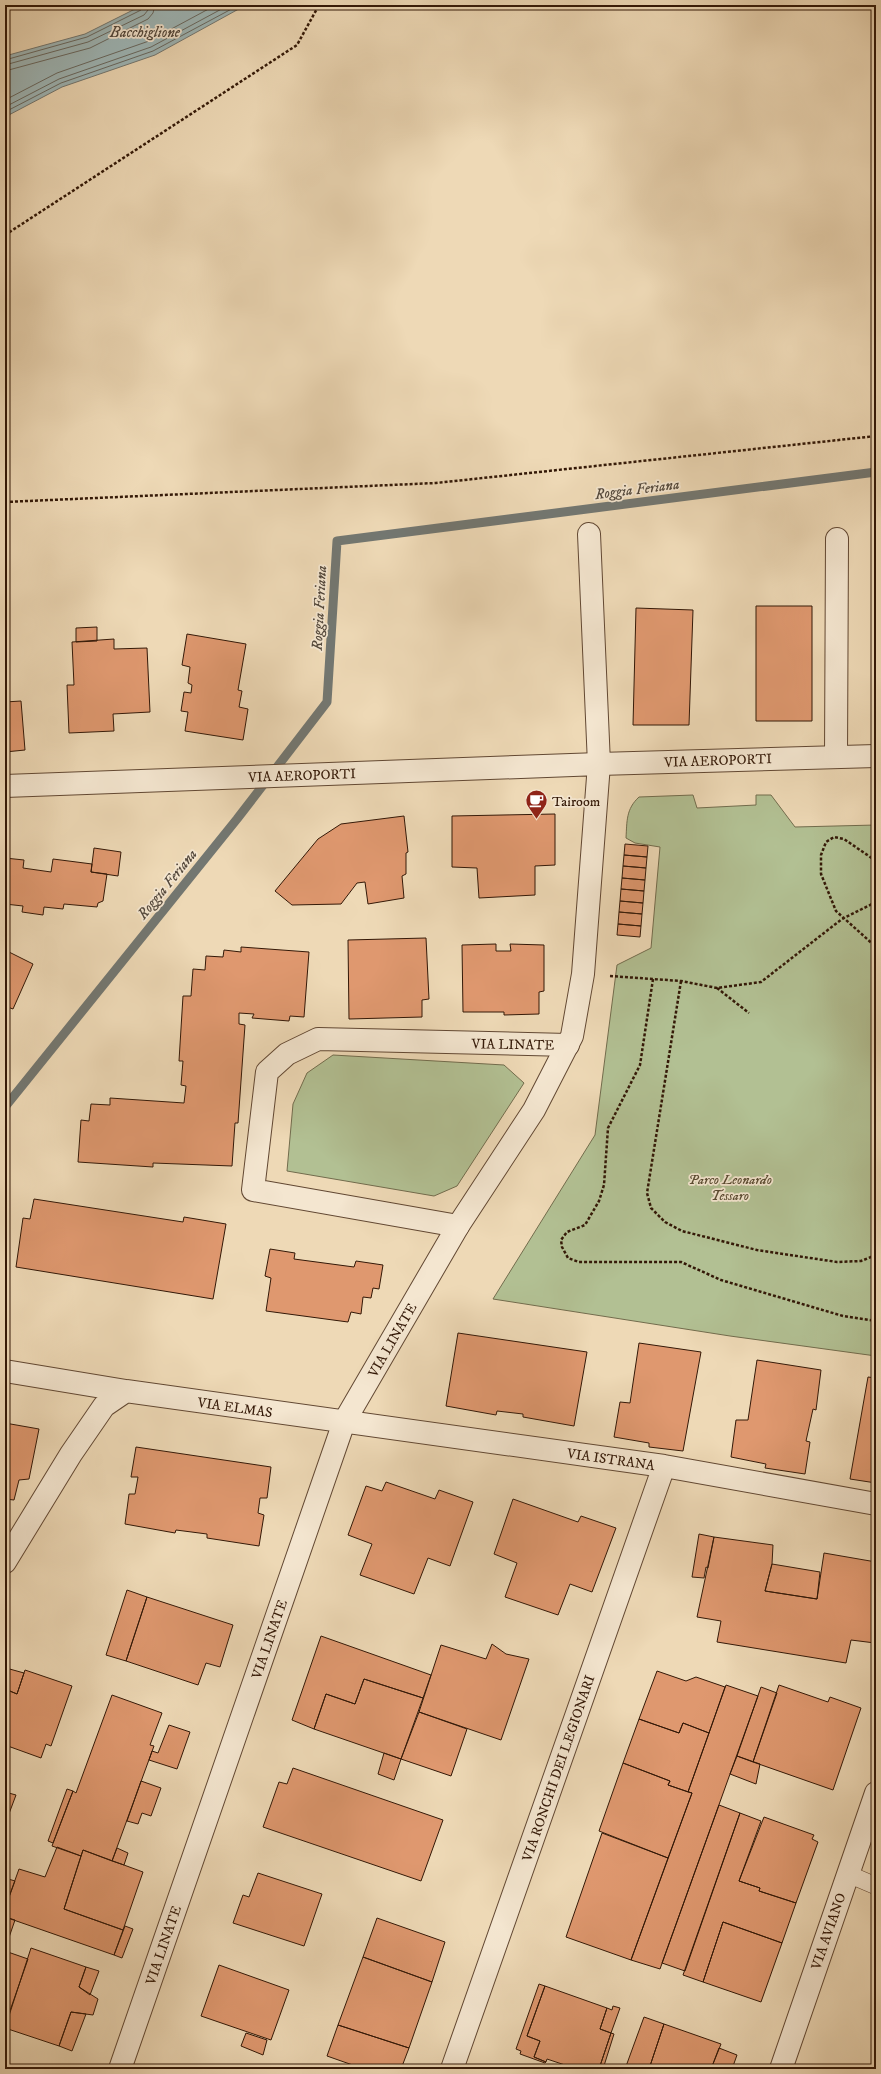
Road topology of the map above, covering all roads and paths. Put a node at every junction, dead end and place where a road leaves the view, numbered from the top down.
1 (319, 5) edge
2 (5, 235) edge
3 (876, 436) edge
4 (5, 502) edge
5 (589, 534) dead end
6 (837, 539) dead end
7 (836, 756) junction
8 (876, 756) edge
9 (599, 764) junction
10 (5, 786) edge
11 (876, 861) edge
12 (876, 902) edge
13 (842, 919) junction
14 (876, 947) edge
15 (583, 974) junction
16 (653, 979) junction
17 (681, 981) junction
18 (717, 988) junction
19 (750, 1013) dead end
20 (568, 1045) junction
21 (458, 1226) junction
22 (876, 1255) edge
23 (876, 1321) edge
24 (5, 1371) edge
25 (126, 1391) junction
26 (344, 1422) junction
27 (664, 1466) junction
28 (876, 1504) edge
29 (5, 1562) edge
30 (876, 1793) edge
31 (848, 1874) junction
32 (876, 1886) edge
33 (120, 2069) edge
34 (452, 2069) edge
35 (781, 2069) edge

1 - 2 path
3 - 4 path
5 - 9 street
6 - 7 street
7 - 8 street, VIA AEROPORTI
7 - 9 street, VIA AEROPORTI
9 - 10 street, VIA AEROPORTI
9 - 15 street, VIA LINATE
11 - 13 path
12 - 13 path
13 - 14 path
13 - 18 path
15 - 16 path
15 - 20 street, VIA LINATE
16 - 17 path
16 - 23 path
17 - 18 path
17 - 22 path
18 - 19 path
20 - 21 street, VIA LINATE
20 - 21 street, VIA LINATE
21 - 26 street, VIA LINATE
24 - 25 street, VIA ELMAS
25 - 26 street, VIA ELMAS
25 - 29 street
26 - 27 street, VIA ISTRANA
26 - 33 street, VIA LINATE
27 - 28 street, VIA ISTRANA
27 - 34 street, VIA RONCHI DEI LEGIONARI
30 - 31 street, VIA AVIANO
31 - 32 lane
31 - 35 street, VIA AVIANO

